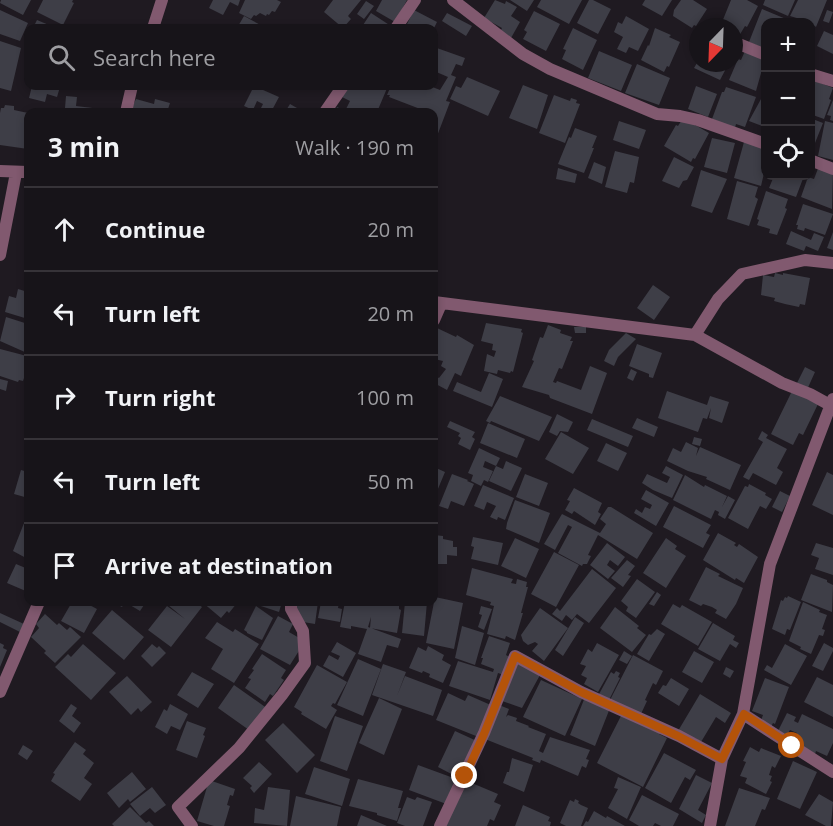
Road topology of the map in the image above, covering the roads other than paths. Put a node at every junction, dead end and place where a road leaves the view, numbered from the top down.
1 (162, 0) edge
2 (415, 0) edge
3 (453, 0) edge
4 (154, 24) edge
5 (399, 24) edge
6 (743, 46) edge
7 (761, 54) edge
8 (815, 76) edge
9 (833, 81) edge
10 (131, 90) edge
11 (340, 90) edge
12 (127, 108) edge
13 (328, 108) edge
14 (761, 143) edge
15 (815, 162) edge
16 (833, 169) edge
17 (0, 171) edge
18 (22, 173) edge
19 (0, 255) edge
20 (833, 263) edge
21 (438, 303) edge
22 (695, 335) junction
23 (832, 402) edge
24 (37, 606) edge
25 (291, 606) edge
26 (0, 692) edge
27 (744, 714) junction
28 (722, 759) junction
29 (833, 772) edge
30 (192, 826) edge
31 (440, 826) edge
32 (710, 826) edge

1 - 4 street
2 - 5 street
3 - 14 street
6 - 7 street
8 - 9 street
10 - 12 street
11 - 13 street
15 - 16 street
17 - 18 street
18 - 19 street
20 - 22 street
21 - 22 street
22 - 23 street
23 - 27 street
24 - 26 street
25 - 30 street
27 - 28 street
27 - 29 street
28 - 31 street
28 - 32 street

